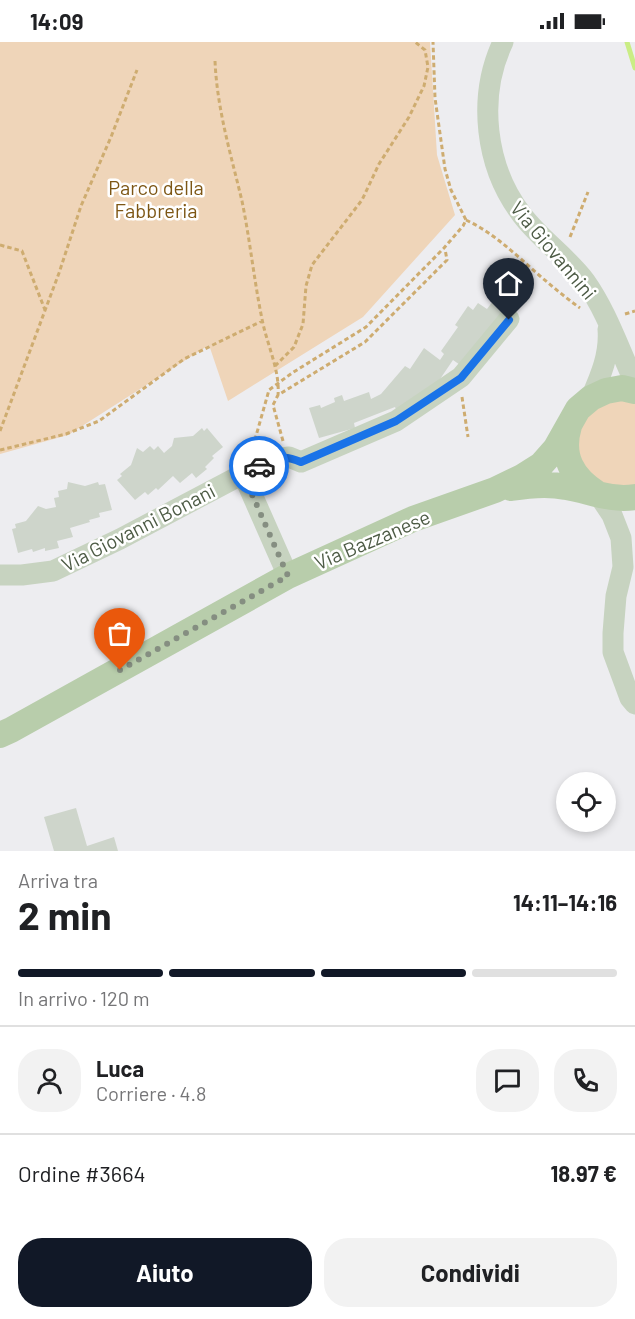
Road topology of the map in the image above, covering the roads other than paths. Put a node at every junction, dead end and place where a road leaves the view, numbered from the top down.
1 (503, 42) edge
2 (607, 319) junction
3 (509, 320) dead end
4 (635, 383) edge
5 (635, 390) edge
6 (591, 398) junction
7 (570, 423) junction
8 (252, 469) junction
9 (495, 490) junction
10 (598, 494) junction
11 (635, 497) edge
12 (635, 537) edge
13 (623, 567) junction
14 (0, 575) edge
15 (288, 576) junction
16 (635, 704) edge
17 (0, 735) edge

1 - 2 street, Via Giovannini
2 - 4 street, Via Giovannini
2 - 6 street
3 - 8 street, Via Giovanni Bonani
5 - 6 main road
6 - 7 main road, Via Bazzanese
7 - 9 main road, Via Bazzanese
7 - 10 main road
8 - 14 street, Via Giovanni Bonani
8 - 15 street
9 - 10 main road, Via Bazzanese
9 - 15 main road, Via Bazzanese
10 - 11 main road, Via Bazzanese
10 - 13 street
12 - 13 street
13 - 16 street
15 - 17 main road, Via Bazzanese

